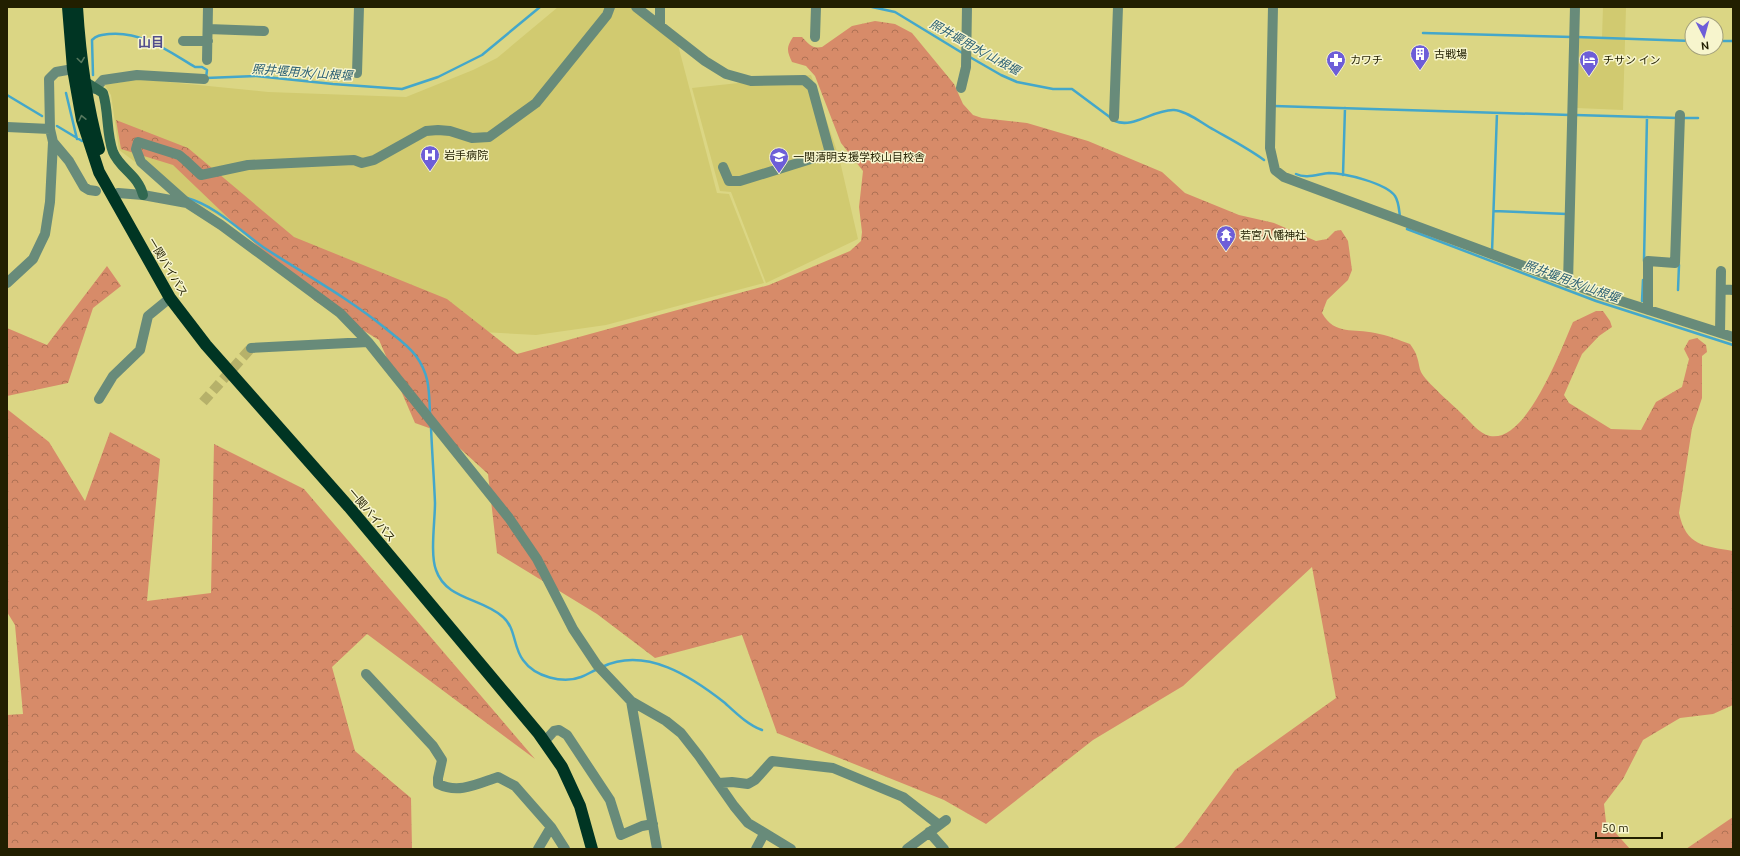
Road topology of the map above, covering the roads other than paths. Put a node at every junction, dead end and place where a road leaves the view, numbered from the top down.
1 (68, 7) edge
2 (77, 7) edge
3 (208, 7) edge
4 (359, 7) edge
5 (610, 7) edge
6 (636, 7) edge
7 (660, 7) edge
8 (816, 7) edge
9 (967, 7) edge
10 (1118, 7) edge
11 (1273, 7) edge
12 (1575, 7) edge
13 (660, 24) junction
14 (208, 29) junction
15 (264, 31) dead end
16 (815, 37) dead end
17 (183, 41) dead end
18 (208, 41) junction
19 (208, 60) dead end
20 (73, 69) junction
21 (357, 73) dead end
22 (204, 79) dead end
23 (84, 81) junction
24 (95, 88) junction
25 (961, 88) dead end
26 (1680, 115) dead end
27 (1114, 117) dead end
28 (7, 127) edge
29 (50, 129) junction
30 (53, 142) junction
31 (723, 167) dead end
32 (96, 191) dead end
33 (143, 195) junction
34 (118, 199) junction
35 (187, 203) junction
36 (1721, 271) dead end
37 (7, 283) edge
38 (1568, 283) junction
39 (1721, 289) junction
40 (1733, 290) edge
41 (170, 298) junction
42 (1648, 310) junction
43 (1720, 333) junction
44 (1733, 337) edge
45 (368, 342) junction
46 (251, 348) dead end
47 (99, 399) dead end
48 (366, 674) dead end
49 (631, 701) junction
50 (544, 742) junction
51 (719, 784) junction
52 (653, 824) junction
53 (551, 827) junction
54 (929, 832) junction
55 (764, 834) junction
56 (538, 849) edge
57 (565, 849) edge
58 (592, 849) edge
59 (657, 849) edge
60 (756, 849) edge
61 (791, 849) edge
62 (907, 849) edge
63 (944, 849) edge

1 - 20 highway, 一関バイパス
2 -> 23 highway, 一関バイパス
3 - 14 street
4 - 21 street
5 - 35 street
6 - 13 street
7 - 13 street
8 - 16 street
9 - 25 street
10 - 27 street
11 - 38 street
12 - 38 street
13 - 31 street
14 - 15 street
14 - 18 street
17 - 18 street
18 - 19 street
20 - 29 street
34 -> 20 highway, 一関バイパス
22 - 24 street
23 - 24 street
23 - 34 highway, 一関バイパス
24 - 33 street
26 - 42 street
28 - 29 street
29 - 30 street
30 - 32 street
30 - 37 street
33 - 34 street
33 - 35 street
34 - 41 highway, 一関バイパス
35 - 45 street
36 - 39 street
38 - 42 street
39 - 40 street
39 - 43 street
41 - 47 street
41 - 50 highway, 一関バイパス
42 - 43 street
43 - 44 street
45 - 46 street
45 - 49 street
48 - 53 street
49 - 51 street
49 - 52 street
50 - 52 street
50 - 58 highway, 一関バイパス
51 - 54 street
51 - 55 street
52 - 59 street
53 - 56 street
53 - 57 street
54 - 62 street
54 - 63 street
55 - 60 street
55 - 61 street

